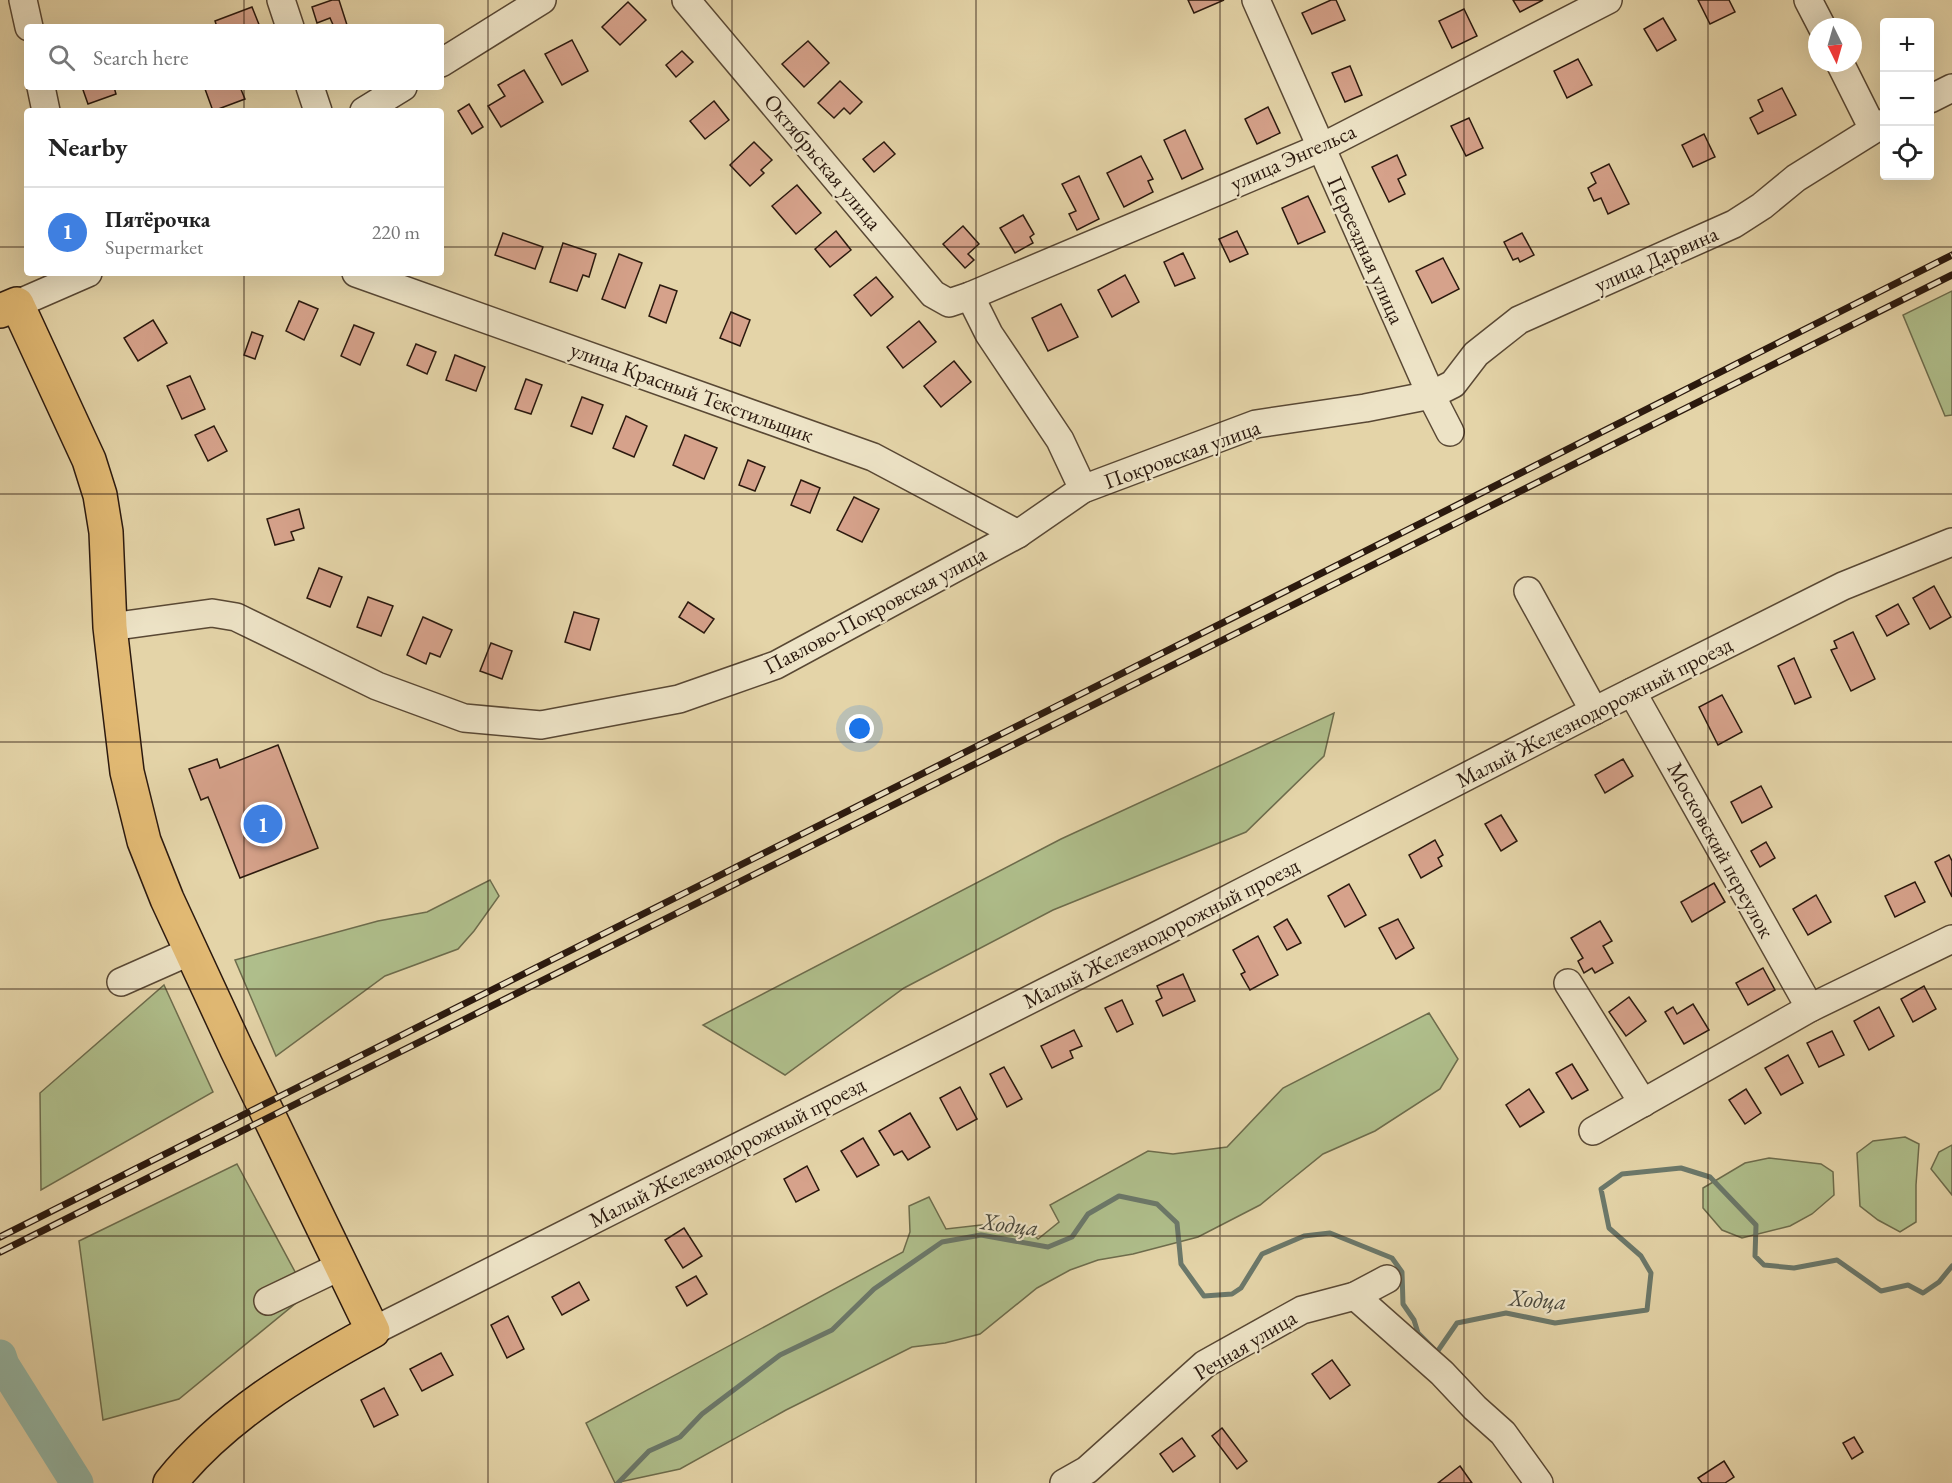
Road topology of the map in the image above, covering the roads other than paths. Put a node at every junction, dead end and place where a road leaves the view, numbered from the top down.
1 (23, 0) edge
2 (281, 0) edge
3 (542, 0) edge
4 (686, 0) edge
5 (1256, 0) edge
6 (1608, 0) edge
7 (1808, 0) edge
8 (1817, 18) edge
9 (28, 24) edge
10 (289, 24) edge
11 (444, 61) edge
12 (1846, 72) edge
13 (1952, 88) edge
14 (42, 90) edge
15 (311, 90) edge
16 (397, 90) edge
17 (1934, 97) edge
18 (45, 108) edge
19 (317, 108) edge
20 (369, 108) edge
21 (1879, 126) edge
22 (1320, 148) junction
23 (81, 276) edge
24 (364, 276) edge
25 (970, 296) junction
26 (8, 307) edge
27 (1431, 395) junction
28 (1450, 432) dead end
29 (1083, 489) junction
30 (1018, 534) junction
31 (1952, 542) edge
32 (1528, 591) dead end
33 (110, 627) junction
34 (1632, 692) junction
35 (1594, 711) junction
36 (1952, 939) edge
37 (191, 951) junction
38 (121, 982) dead end
39 (1569, 983) dead end
40 (1810, 1008) junction
41 (1643, 1102) junction
42 (1593, 1131) dead end
43 (341, 1266) junction
44 (1387, 1279) dead end
45 (1355, 1296) junction
46 (268, 1300) dead end
47 (373, 1331) junction
48 (177, 1474) edge
49 (1064, 1483) edge
50 (1539, 1483) edge

1 - 9 street
2 - 10 street
3 - 11 street
4 - 25 street, Октябрьская улица
5 - 22 street, Переездная улица
6 - 22 street, улица Энгельса
7 - 8 street
12 - 21 street
13 - 17 street
14 - 18 street
15 - 19 street
16 - 20 street
21 - 27 street, улица Дарвина
22 - 25 street, улица Энгельса
22 - 27 street, Переездная улица
23 - 26 street
24 - 30 street, улица Красный Текстильщик
25 - 29 street
26 - 33 main road
27 - 28 street, Переездная улица
27 - 29 street, Покровская улица
29 - 30 street, Покровская улица
30 - 33 street, Павлово-Покровская улица
31 - 34 street, Малый Железнодорожный проезд
32 - 35 street
33 - 37 main road
34 - 35 street, Малый Железнодорожный проезд
34 - 40 street, Московский переулок
35 - 47 street, Малый Железнодорожный проезд
36 - 40 street
37 - 38 street
37 - 43 main road
39 - 41 street
40 - 41 street
41 - 42 street
43 - 46 street
43 - 47 main road
44 - 45 street, Речная улица
45 - 49 street, Речная улица
45 - 50 street
47 - 48 main road

